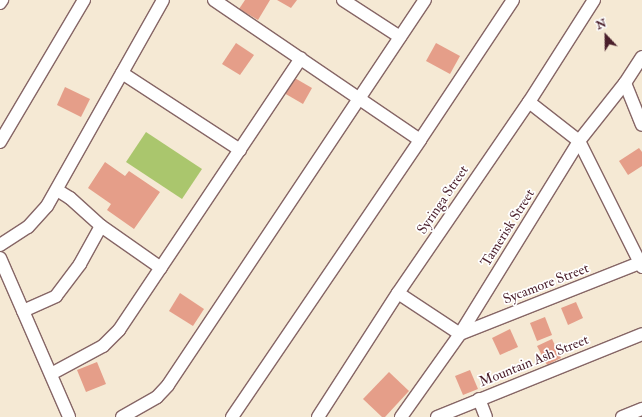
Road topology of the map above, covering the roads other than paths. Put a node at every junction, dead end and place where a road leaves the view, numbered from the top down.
1 (2, 0) edge
2 (84, 0) edge
3 (163, 0) edge
4 (214, 0) edge
5 (343, 0) edge
6 (425, 0) edge
7 (513, 0) edge
8 (594, 0) edge
9 (0, 4) edge
10 (400, 37) junction
11 (642, 57) edge
12 (301, 58) junction
13 (122, 74) junction
14 (625, 83) junction
15 (360, 97) junction
16 (529, 102) junction
17 (638, 106) edge
18 (642, 125) edge
19 (420, 140) junction
20 (579, 141) junction
21 (0, 142) edge
22 (240, 150) junction
23 (57, 190) junction
24 (101, 226) junction
25 (0, 246) edge
26 (0, 258) edge
27 (642, 264) edge
28 (160, 268) junction
29 (398, 294) junction
30 (23, 311) junction
31 (460, 334) junction
32 (642, 334) edge
33 (51, 374) junction
34 (479, 399) junction
35 (642, 409) edge
36 (69, 417) edge
37 (122, 417) edge
38 (232, 417) edge
39 (318, 417) edge
40 (401, 417) edge
41 (437, 417) edge
42 (486, 417) edge
43 (622, 417) edge

1 - 9 street
2 - 21 street
3 - 13 street
4 - 12 street
5 - 10 street
6 - 10 street
7 - 19 street
8 - 16 street, Syringa Street
10 - 15 street
11 - 14 street, Tamerisk Street
12 - 15 street
12 - 22 street
13 - 22 street
13 - 23 street
14 - 17 street
14 - 20 street, Tamerisk Street
15 - 19 street
15 - 37 street
16 - 20 street
16 - 29 street, Syringa Street
17 - 18 street
19 - 38 street
20 - 27 street
20 - 31 street, Tamerisk Street
22 - 28 street
23 - 24 street
23 - 25 street
24 - 28 street
24 - 30 street
26 - 30 street
27 - 31 street, Sycamore Street
28 - 33 street
29 - 31 street
29 - 39 street, Syringa Street
30 - 33 street
31 - 40 street, Tamerisk Street
32 - 34 street, Mountain Ash Street
33 - 36 street
34 - 41 street, Mountain Ash Street
34 - 42 street
35 - 43 street

